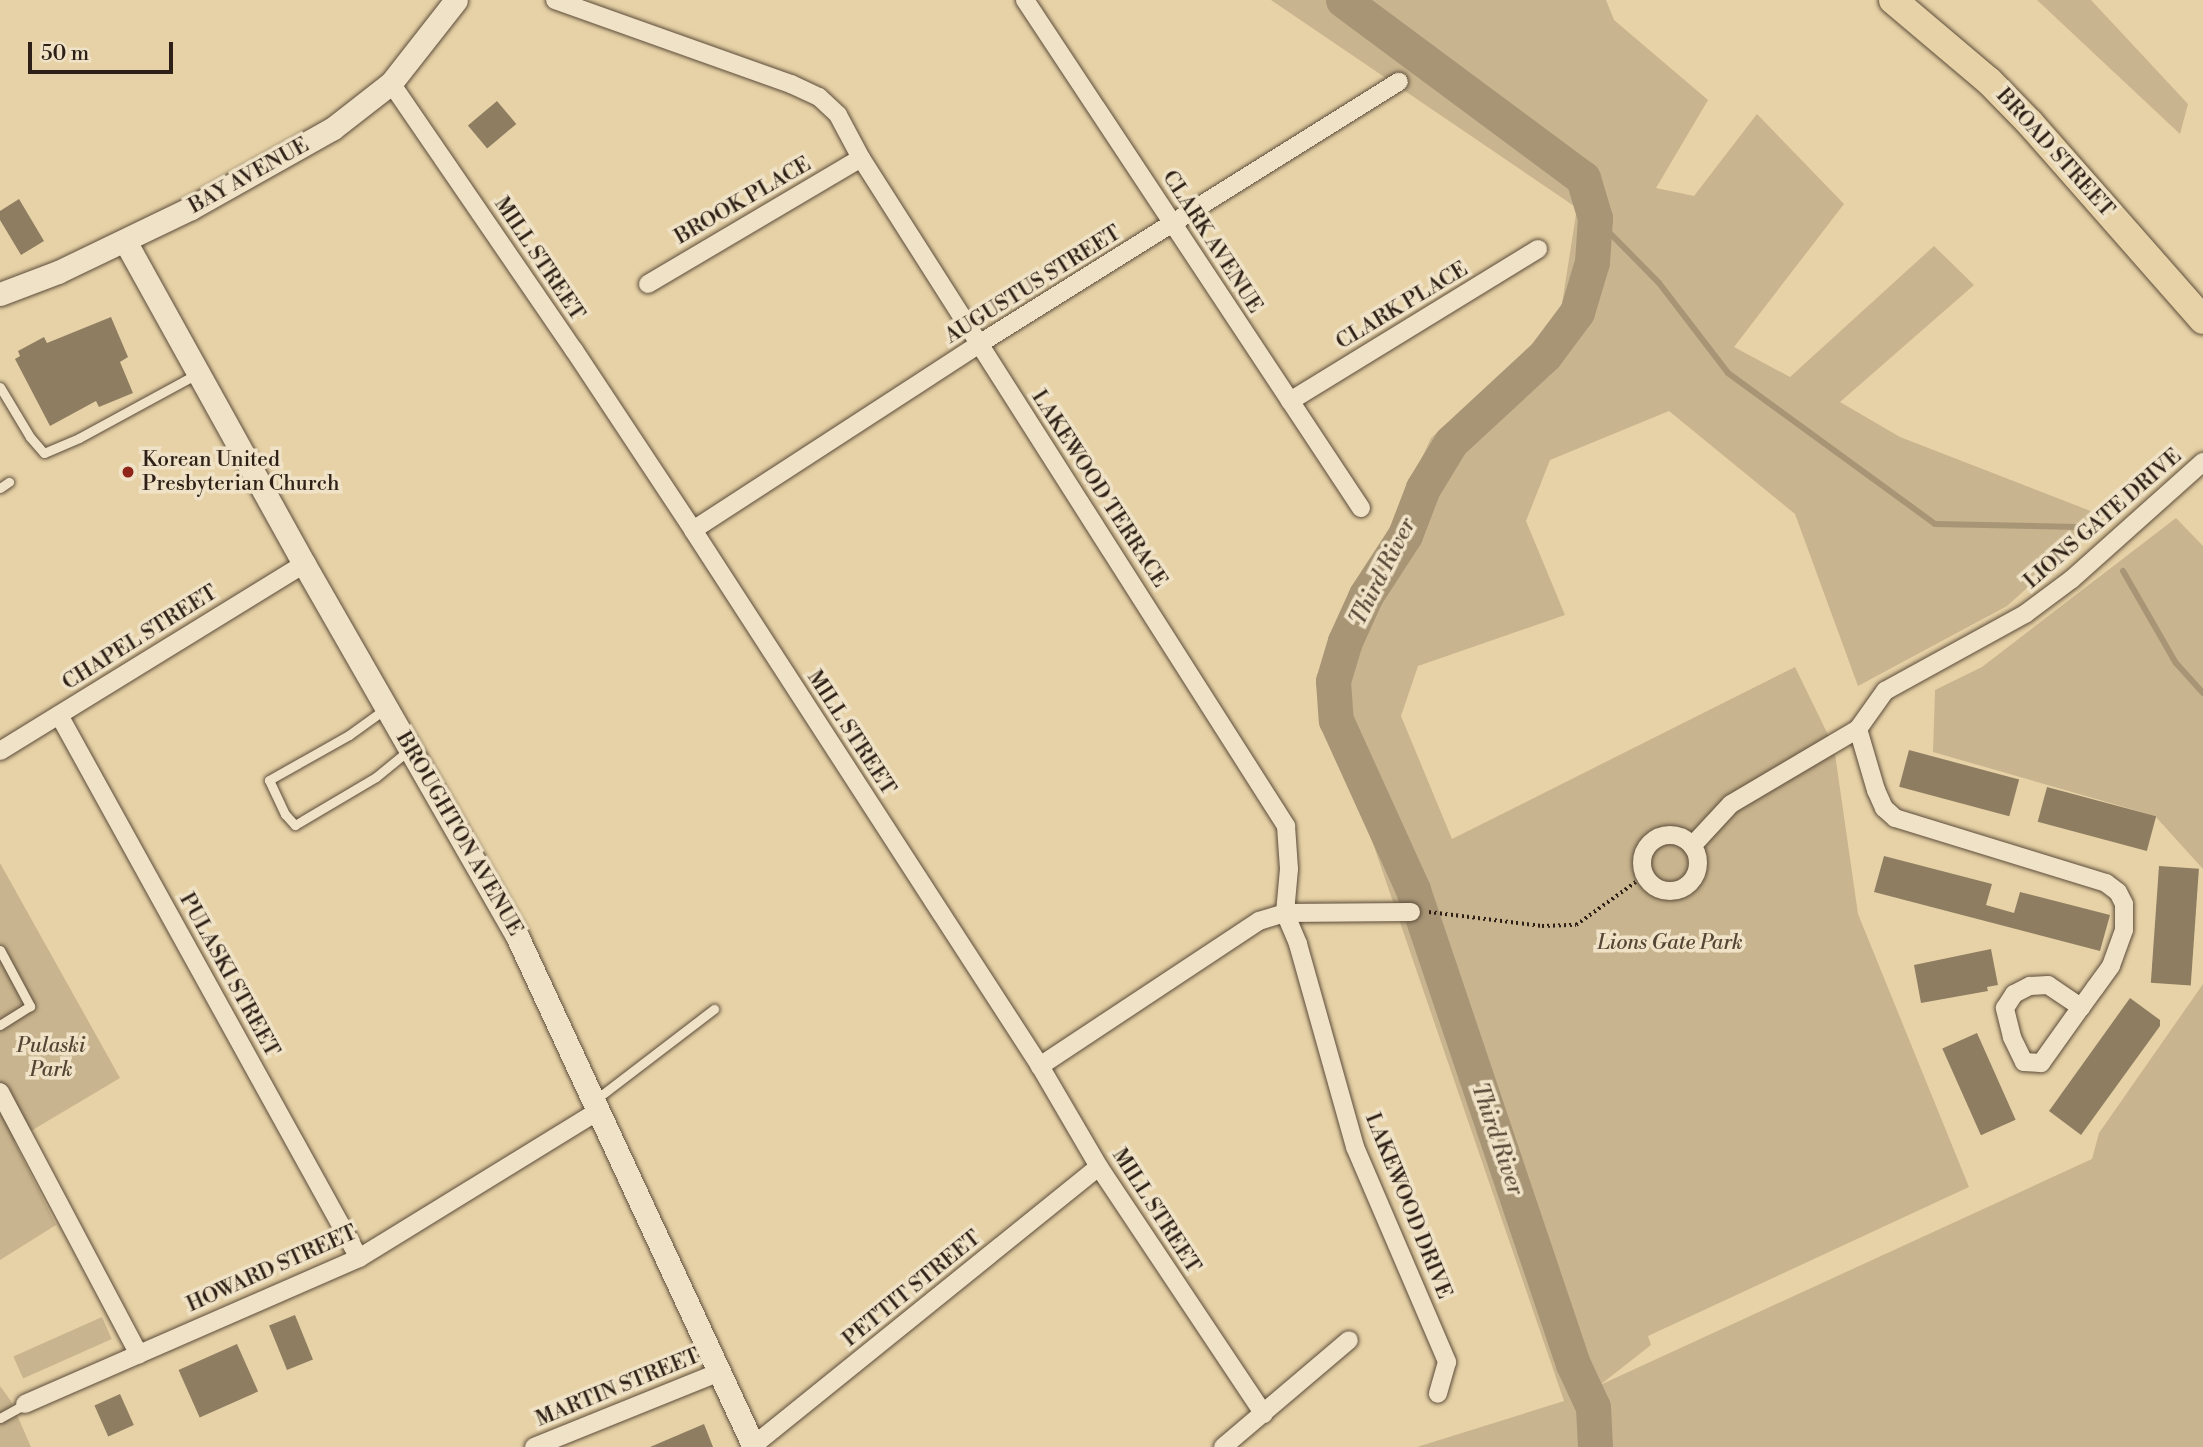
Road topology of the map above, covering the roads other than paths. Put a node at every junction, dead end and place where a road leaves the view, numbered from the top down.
1 (456, 0) edge
2 (555, 0) edge
3 (1025, 0) edge
4 (1893, 0) edge
5 (1399, 82) dead end
6 (391, 83) junction
7 (862, 158) junction
8 (1174, 225) junction
9 (125, 241) junction
10 (1538, 249) dead end
11 (648, 284) dead end
12 (2, 289) edge
13 (2203, 320) edge
14 (979, 344) junction
15 (198, 373) junction
16 (0, 387) edge
17 (1290, 401) junction
18 (2203, 463) edge
19 (9, 482) dead end
20 (0, 488) edge
21 (1361, 508) dead end
22 (693, 530) junction
23 (304, 564) junction
24 (387, 708) junction
25 (59, 715) junction
26 (1858, 729) junction
27 (410, 749) junction
28 (0, 751) edge
29 (1692, 846) junction
30 (1411, 912) dead end
31 (1285, 913) junction
32 (0, 950) edge
33 (2081, 1007) junction
34 (714, 1009) dead end
35 (0, 1025) edge
36 (1040, 1066) junction
37 (0, 1092) edge
38 (596, 1106) junction
39 (1099, 1167) junction
40 (359, 1258) junction
41 (1349, 1340) dead end
42 (139, 1354) junction
43 (719, 1372) junction
44 (1438, 1394) dead end
45 (25, 1404) joint
46 (1264, 1414) junction
47 (0, 1418) edge
48 (754, 1446) edge
49 (534, 1447) edge
50 (1223, 1447) edge

1 - 6 street, BAY AVENUE
2 - 7 street, LAKEWOOD TERRACE
3 - 8 street, CLARK AVENUE
4 - 13 main road, BROAD STREET
5 - 8 street, AUGUSTUS STREET
6 - 9 street, BAY AVENUE
6 - 22 street, MILL STREET
7 - 11 street, BROOK PLACE
7 - 14 street, LAKEWOOD TERRACE
8 - 14 street, AUGUSTUS STREET
8 - 17 street, CLARK AVENUE
9 - 12 street, BAY AVENUE
9 - 15 street, BROUGHTON AVENUE
10 - 17 street, CLARK PLACE
14 - 22 street, AUGUSTUS STREET
14 - 31 street, LAKEWOOD TERRACE
15 - 16 lane
15 - 23 street, BROUGHTON AVENUE
17 - 21 street, CLARK AVENUE
18 - 26 street, LIONS GATE DRIVE
19 - 20 lane
22 - 36 street, MILL STREET
23 - 24 street, BROUGHTON AVENUE
23 - 25 street, CHAPEL STREET
24 - 27 street, BROUGHTON AVENUE
24 - 27 lane
25 - 28 street, CHAPEL STREET
25 - 40 street, PULASKI STREET
26 - 29 street, LIONS GATE DRIVE
26 - 33 street
27 - 38 street, BROUGHTON AVENUE
29 - 29 street
30 - 31 street
31 - 36 street
31 - 44 street, LAKEWOOD DRIVE
32 - 35 lane
33 - 33 street
34 - 38 lane
36 - 39 street, MILL STREET
37 - 42 street
38 - 40 street, HOWARD STREET
38 - 43 street, BROUGHTON AVENUE
39 - 46 street, MILL STREET
39 - 48 street, PETTIT STREET
40 - 42 street, HOWARD STREET
41 - 46 street
42 - 45 street, HOWARD STREET
43 - 48 street, BROUGHTON AVENUE
43 - 49 street, MARTIN STREET
45 - 47 lane
46 - 50 street

